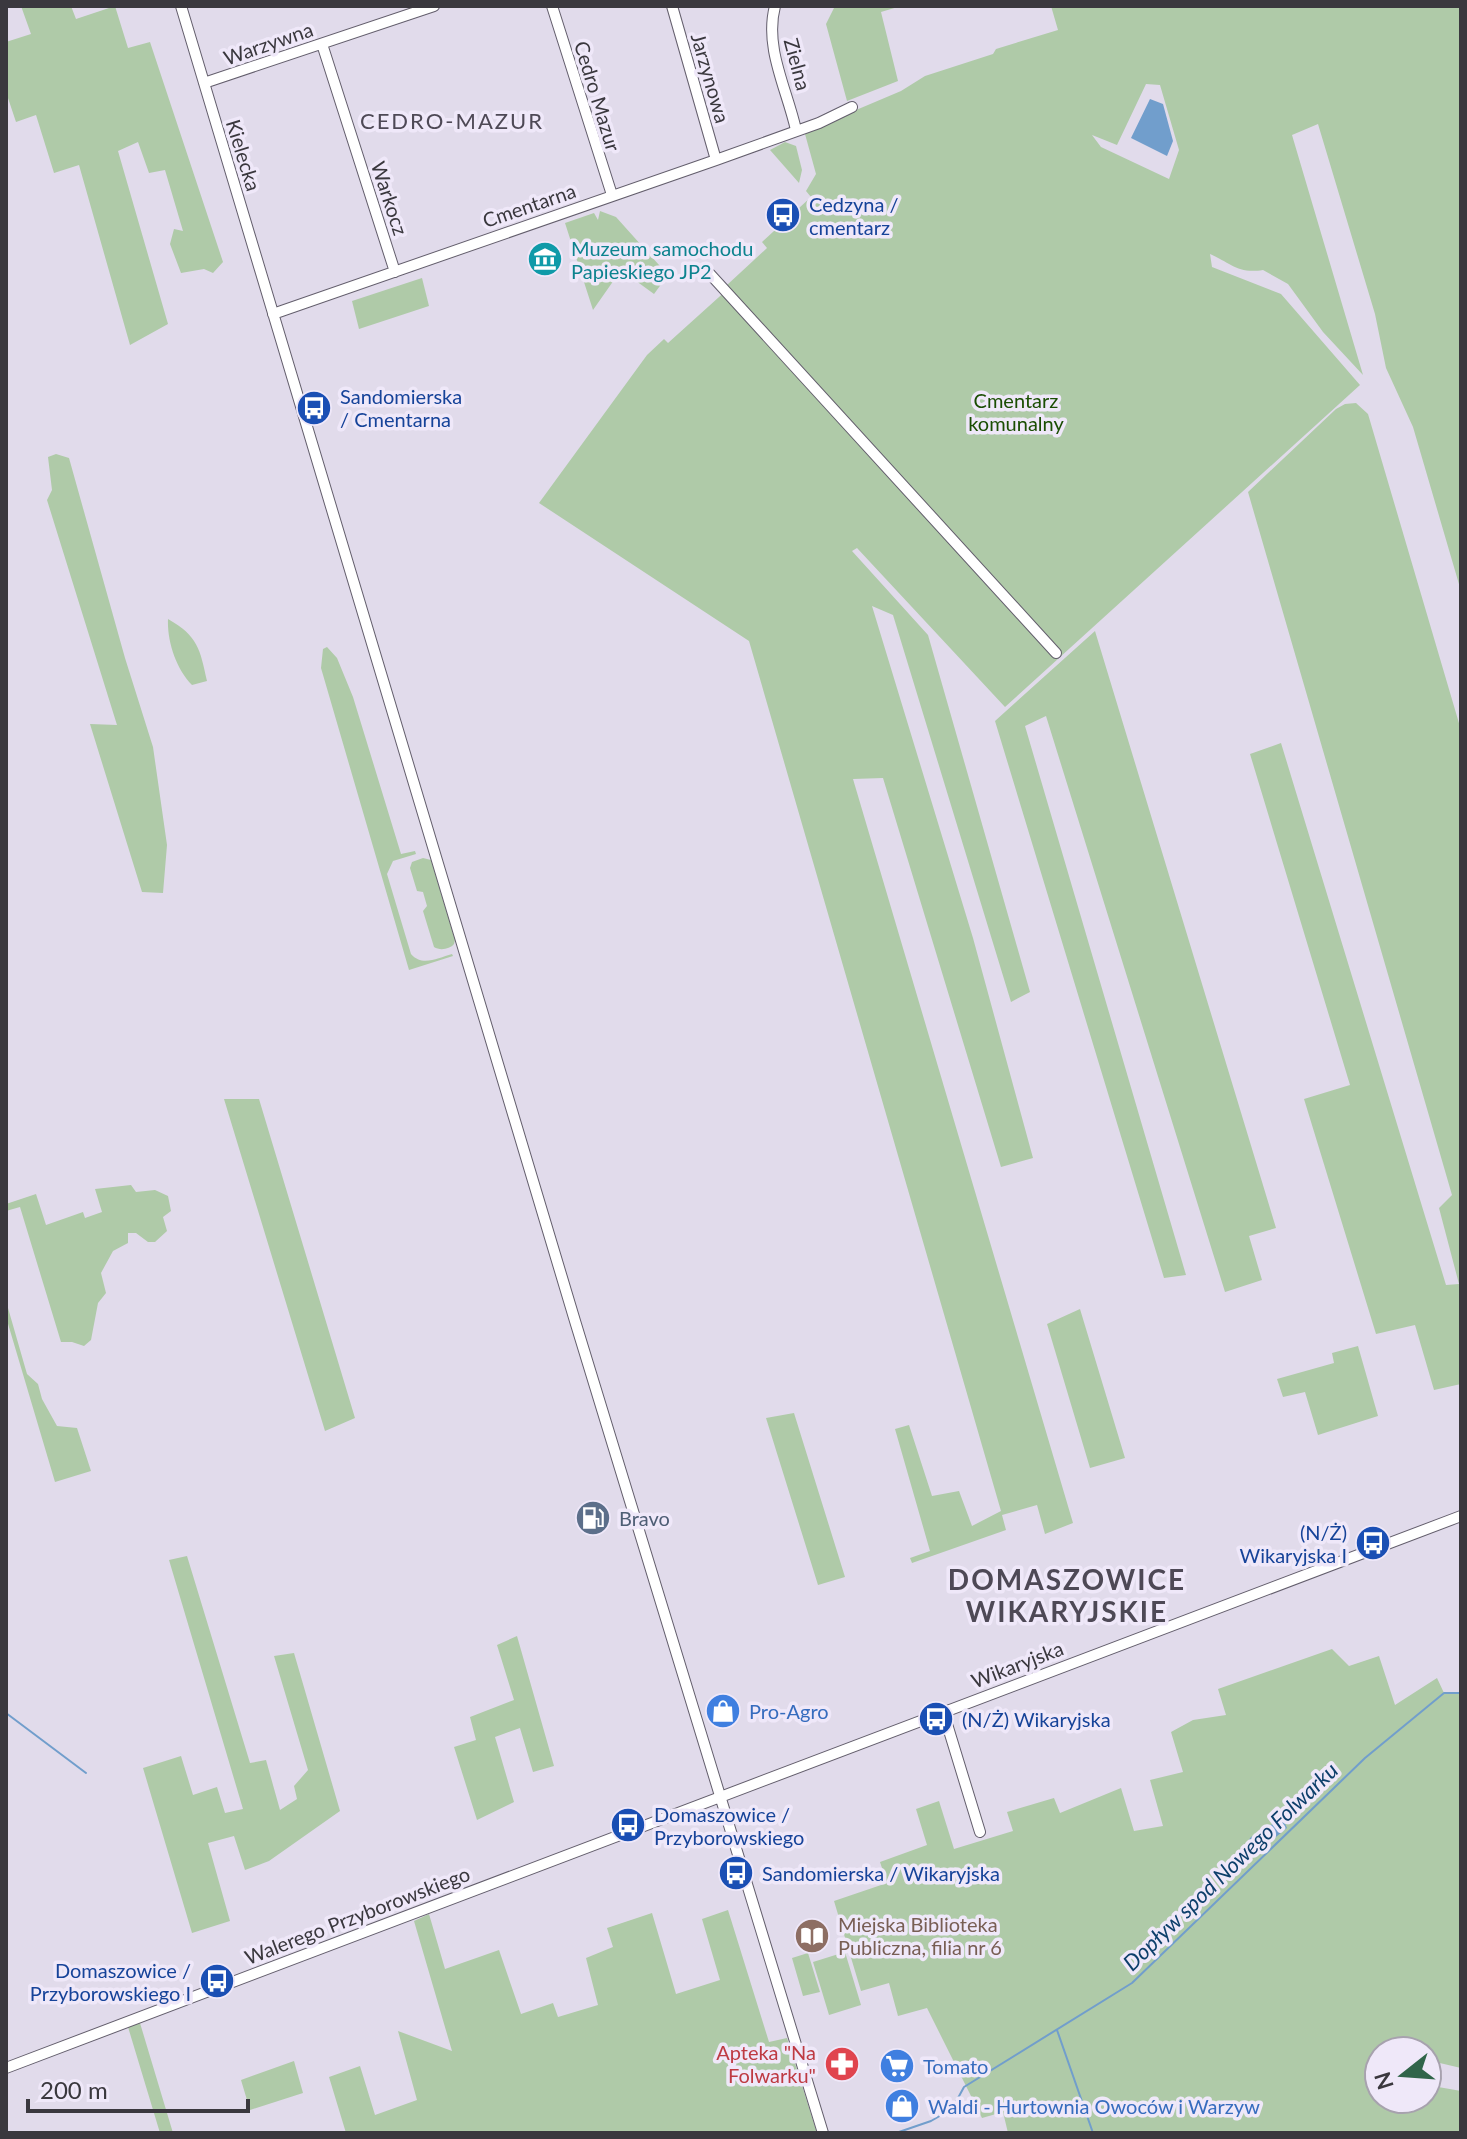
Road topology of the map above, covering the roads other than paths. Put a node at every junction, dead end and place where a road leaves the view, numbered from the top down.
1 (181, 6) edge
2 (434, 6) edge
3 (552, 6) edge
4 (672, 6) edge
5 (775, 6) edge
6 (322, 44) junction
7 (204, 83) junction
8 (852, 107) dead end
9 (796, 130) junction
10 (716, 160) junction
11 (612, 195) junction
12 (395, 272) junction
13 (710, 274) dead end
14 (273, 314) junction
15 (1056, 653) dead end
16 (1461, 1516) edge
17 (943, 1711) junction
18 (720, 1796) junction
19 (980, 1832) dead end
20 (6, 2068) edge
21 (823, 2133) edge

1 - 7 street, Kielecka
2 - 6 street, Warzywna
3 - 11 street, Cedro Mazur
4 - 10 street, Jarzynowa
5 - 9 street, Zielna
6 - 7 street, Warzywna
6 - 12 street, Warkocz
7 - 14 street, Kielecka
8 - 9 street, Cmentarna
9 - 10 street, Cmentarna
10 - 11 street, Cmentarna
11 - 12 street, Cmentarna
12 - 14 street, Cmentarna
13 - 15 street
14 - 18 street, Kielecka
16 - 17 street, Wikaryjska
17 - 18 street, Wikaryjska
17 - 19 street
18 - 20 street, Walerego Przyborowskiego
18 - 21 street, Kielecka

